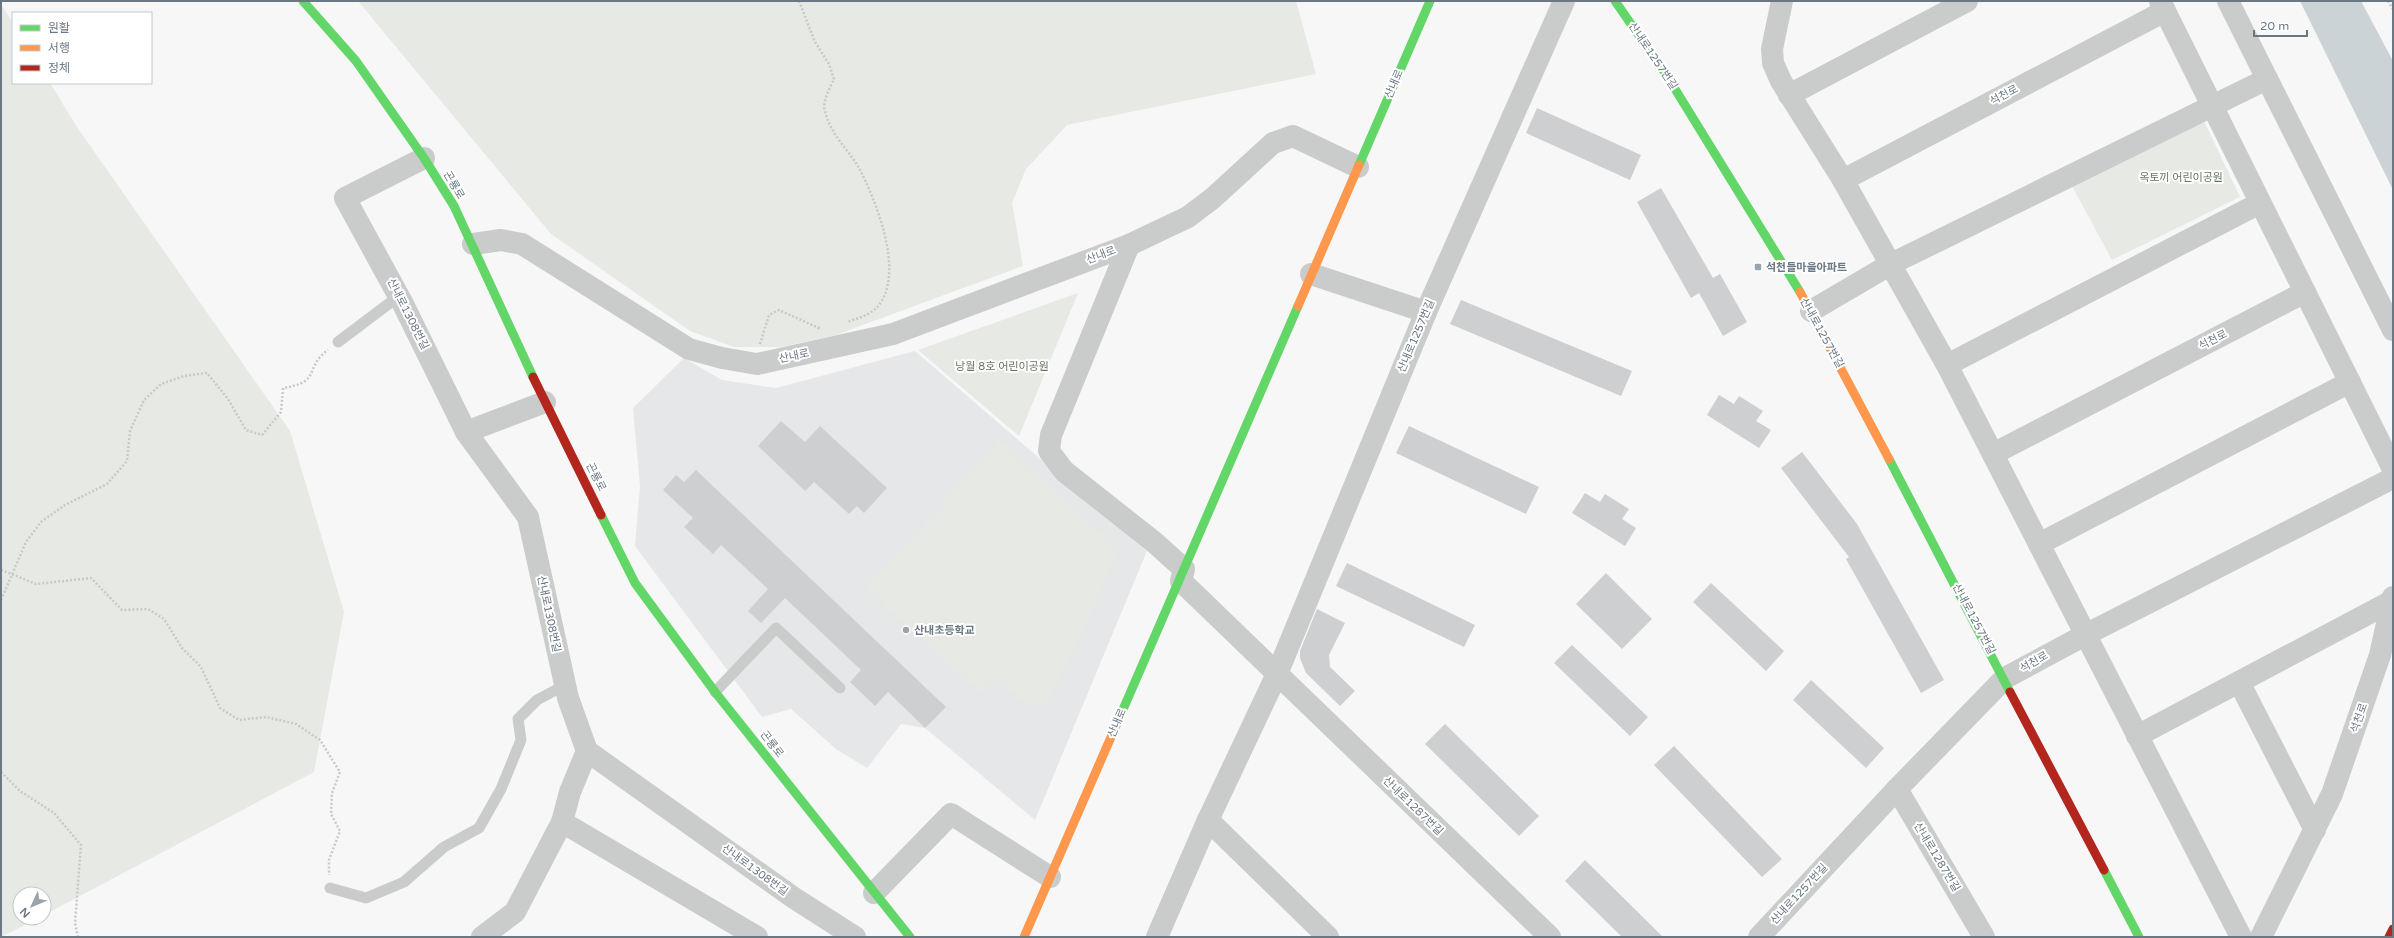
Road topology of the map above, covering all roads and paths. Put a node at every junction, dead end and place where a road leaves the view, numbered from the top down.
1 (303, 1) edge
2 (799, 1) edge
3 (1430, 1) edge
4 (1564, 1) edge
5 (1615, 1) edge
6 (1782, 1) edge
7 (1967, 1) edge
8 (2228, 1) edge
9 (2388, 1) edge
10 (2163, 6) edge
11 (2393, 9) edge
12 (2267, 79) junction
13 (1789, 95) junction
14 (2212, 107) junction
15 (424, 158) junction
16 (1358, 167) junction
17 (1842, 180) junction
18 (2260, 203) junction
19 (473, 244) junction
20 (1129, 244) junction
21 (1891, 264) junction
22 (1312, 274) junction
23 (2305, 292) junction
24 (398, 293) junction
25 (1811, 311) junction
26 (1426, 312) junction
27 (842, 324) dead end
28 (2393, 330) edge
29 (826, 331) dead end
30 (338, 342) joint
31 (757, 364) junction
32 (1947, 365) junction
33 (2350, 382) junction
34 (545, 402) junction
35 (466, 432) junction
36 (1993, 454) junction
37 (2393, 469) edge
38 (2393, 478) edge
39 (2039, 544) junction
40 (1184, 569) junction
41 (1, 570) edge
42 (11, 573) junction
43 (2393, 599) edge
44 (1, 600) edge
45 (2084, 635) junction
46 (1277, 674) junction
47 (2005, 678) junction
48 (2239, 682) junction
49 (565, 685) junction
50 (840, 688) dead end
51 (715, 692) junction
52 (2138, 736) junction
53 (587, 751) junction
54 (1, 772) edge
55 (1897, 789) junction
56 (1208, 820) junction
57 (562, 822) junction
58 (2314, 830) junction
59 (1050, 877) junction
60 (330, 888) joint
61 (874, 893) junction
62 (2393, 929) edge
63 (1975, 933) edge
64 (78, 937) edge
65 (482, 937) edge
66 (756, 937) edge
67 (855, 937) edge
68 (910, 937) edge
69 (1024, 937) edge
70 (1157, 937) edge
71 (1328, 937) edge
72 (1550, 937) edge
73 (1759, 937) edge
74 (2139, 937) edge
75 (2242, 937) edge
76 (2261, 937) edge
77 (2389, 937) edge

1 - 15 main road, 곤룡로
2 - 27 path
3 - 16 main road, 산내로
4 - 26 street, 산내로1257번길
5 - 25 main road, 산내로1257번길
6 - 13 street
7 - 13 street
8 - 12 street
9 - 11 path
10 - 14 street, 석천로
10 - 17 street, 석천로
12 - 14 street
12 - 28 street
13 - 17 street
14 - 18 street, 석천로
14 - 21 street
15 - 19 main road, 곤룡로
15 - 24 street, 산내로1308번길
16 - 20 street, 산내로
16 - 22 main road, 산내로
17 - 21 street
18 - 23 street, 석천로
18 - 32 street
19 - 31 street, 산내로
19 - 34 main road, 곤룡로
20 - 31 street, 산내로
20 - 40 street, 산내로
21 - 25 street
21 - 32 street
22 - 26 street
22 - 40 main road, 산내로
23 - 33 street, 석천로
23 - 36 street, 석천로
24 - 30 lane
24 - 35 street, 산내로1308번길
25 - 47 main road, 산내로1257번길
26 - 46 street, 산내로1257번길
29 - 31 path
30 - 42 path
32 - 36 street
33 - 37 street, 석천로
33 - 39 street
34 - 35 street
34 - 51 main road, 곤룡로
35 - 49 street, 산내로1308번길
36 - 39 street
38 - 45 street, 석천로
39 - 45 street
40 - 46 street, 산내로1287번길
40 - 59 main road, 산내로
41 - 42 path
42 - 44 path
42 - 60 path
43 - 48 street, 석천로
43 - 58 street, 석천로
45 - 47 street, 석천로
45 - 52 street
46 - 56 street
46 - 72 street, 산내로1287번길
47 - 55 street, 산내로1257번길
47 - 74 main road, 산내로1257번길
48 - 52 street, 석천로
48 - 58 street
49 - 53 street, 산내로1308번길
49 - 60 lane
50 - 51 lane
51 - 61 main road, 곤룡로
52 - 75 street
53 - 57 street
53 - 67 street, 산내로1308번길
54 - 64 path
55 - 63 street, 산내로1287번길
55 - 73 street, 산내로1257번길
56 - 70 street
56 - 71 street
57 - 65 street
57 - 66 street
58 - 76 street, 석천로
59 - 61 street
59 - 69 main road, 산내로
61 - 68 main road, 곤룡로
62 - 77 main road

